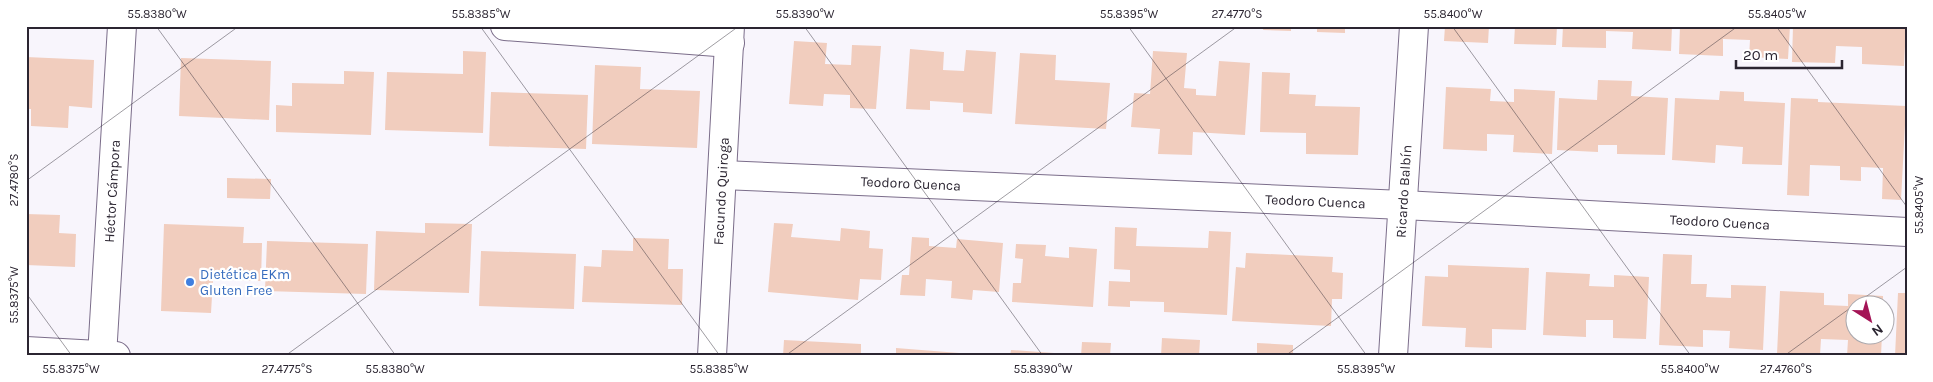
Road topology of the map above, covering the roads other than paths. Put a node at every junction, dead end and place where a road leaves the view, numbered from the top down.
1 (122, 26) edge
2 (505, 26) edge
3 (1414, 26) edge
4 (730, 35) edge
5 (722, 175) junction
6 (1403, 206) junction
7 (1907, 232) edge
8 (26, 351) edge
9 (107, 355) edge
10 (712, 356) edge
11 (1393, 356) edge

1 - 9 street, Héctor Cámpora
2 - 4 street
3 - 6 street, Ricardo Balbín
4 - 5 street, Facundo Quiroga
5 - 6 street, Teodoro Cuenca
5 - 10 street, Facundo Quiroga
6 - 7 street, Teodoro Cuenca
6 - 11 street, Ricardo Balbín
8 - 9 street

